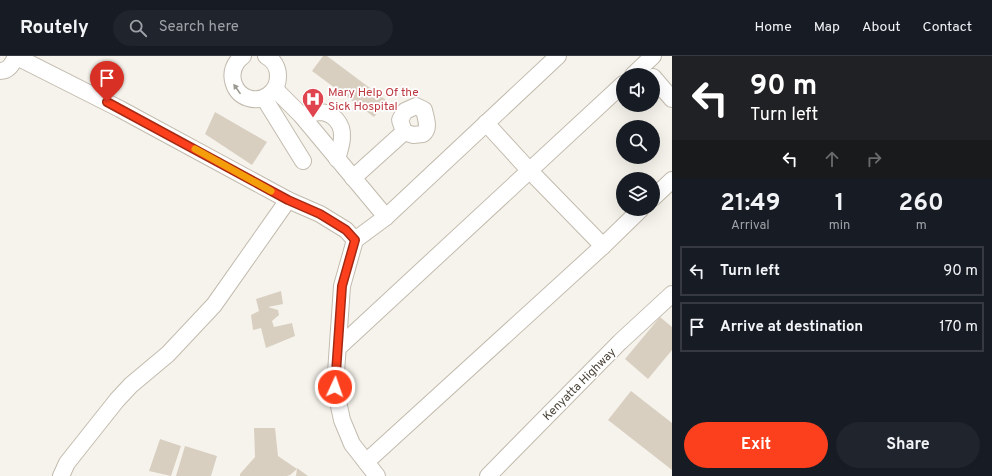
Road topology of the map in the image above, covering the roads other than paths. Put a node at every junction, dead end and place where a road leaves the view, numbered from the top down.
1 (15, 56) edge
2 (243, 56) edge
3 (266, 56) edge
4 (558, 56) edge
5 (645, 67) edge
6 (0, 71) edge
7 (616, 90) edge
8 (270, 93) junction
9 (672, 99) edge
10 (301, 115) junction
11 (486, 123) junction
12 (404, 132) dead end
13 (338, 159) junction
14 (303, 161) dead end
15 (529, 170) junction
16 (353, 178) junction
17 (672, 180) edge
18 (660, 191) edge
19 (288, 200) junction
20 (386, 216) junction
21 (635, 216) edge
22 (355, 240) junction
23 (603, 246) junction
24 (672, 294) edge
25 (338, 348) junction
26 (366, 462) junction
27 (494, 474) edge
28 (61, 476) edge
29 (377, 476) edge

1 - 6 street
1 - 19 street
8 -> 2 street
3 - 8 street
4 - 11 street
5 - 9 street
7 - 15 street
8 - 10 street
8 - 14 street
10 - 13 street
10 - 13 street
11 - 15 street
11 - 20 street
12 - 16 street
13 - 16 street
15 - 23 street
15 - 25 street
16 - 20 street
17 - 18 street
19 - 22 street
19 - 28 street
20 - 22 street
21 - 23 street
22 - 25 street
23 - 26 street
24 - 27 street, Kenyatta Highway
25 - 26 street
26 - 29 street

